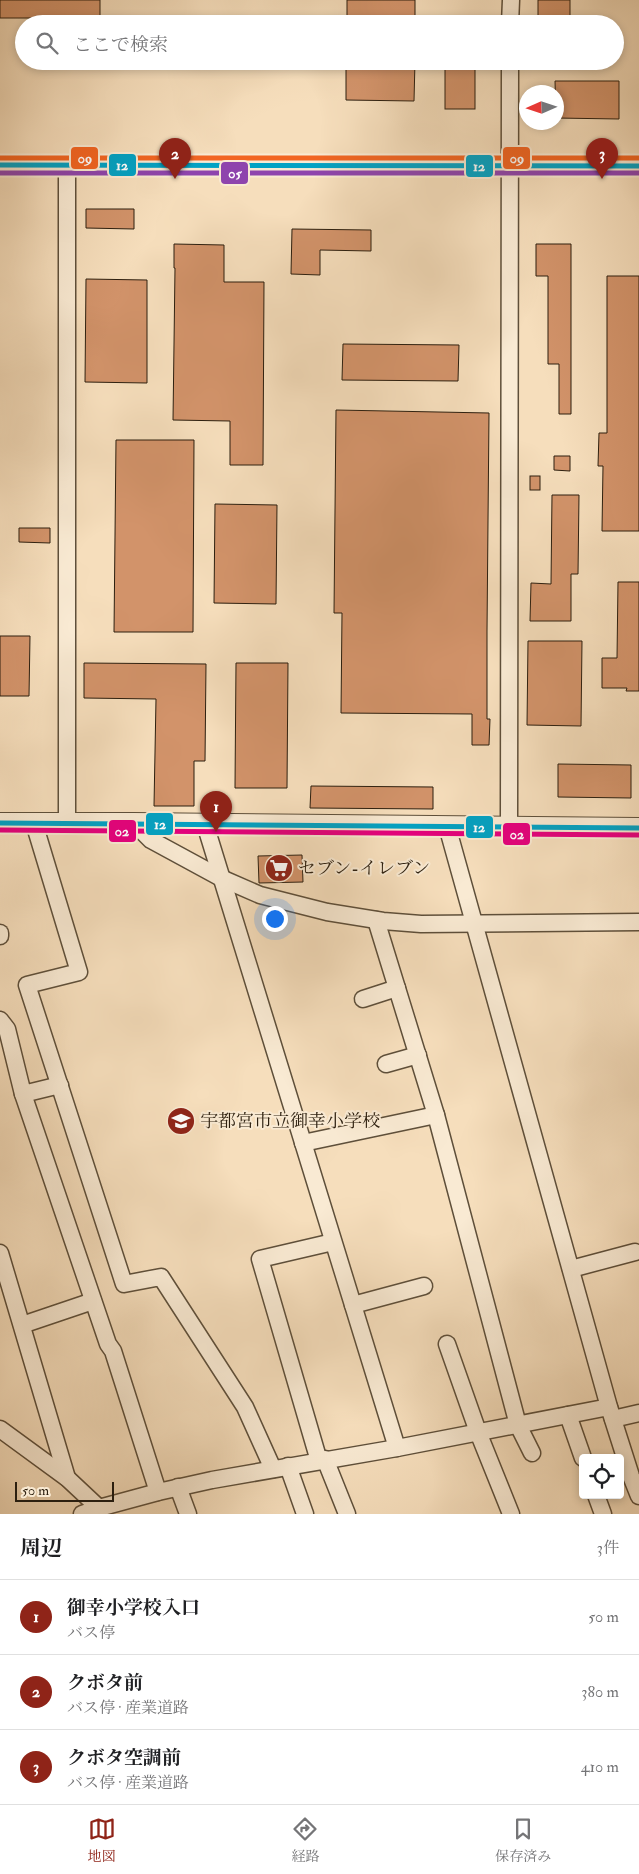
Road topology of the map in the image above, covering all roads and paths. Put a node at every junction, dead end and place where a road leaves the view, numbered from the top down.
1 (511, 0) edge
2 (510, 15) edge
3 (510, 70) edge
4 (0, 165) edge
5 (67, 165) junction
6 (510, 165) junction
7 (639, 166) edge
8 (0, 823) edge
9 (34, 823) junction
10 (67, 823) junction
11 (134, 823) junction
12 (205, 824) junction
13 (447, 826) junction
14 (509, 827) junction
15 (639, 828) edge
16 (221, 878) junction
17 (376, 920) junction
18 (639, 922) edge
19 (474, 924) junction
20 (397, 988) junction
21 (363, 999) dead end
22 (0, 1020) edge
23 (418, 1056) junction
24 (386, 1064) dead end
25 (60, 1085) junction
26 (23, 1094) junction
27 (436, 1115) junction
28 (303, 1143) junction
29 (334, 1242) junction
30 (635, 1252) dead end
31 (0, 1253) edge
32 (571, 1269) junction
33 (424, 1286) dead end
34 (94, 1301) junction
35 (353, 1305) junction
36 (22, 1325) junction
37 (447, 1344) dead end
38 (611, 1413) junction
39 (639, 1413) edge
40 (568, 1415) junction
41 (518, 1425) junction
42 (0, 1429) edge
43 (478, 1432) junction
44 (397, 1448) junction
45 (532, 1453) dead end
46 (582, 1454) edge
47 (322, 1460) junction
48 (280, 1468) junction
49 (67, 1478) junction
50 (178, 1487) junction
51 (158, 1492) junction
52 (639, 1496) edge
53 (597, 1499) edge
54 (99, 1508) junction
55 (82, 1514) edge
56 (188, 1514) edge
57 (305, 1514) edge
58 (347, 1514) edge
59 (511, 1514) edge
60 (602, 1514) edge

1 - 2 street
3 - 6 street
4 - 5 street
5 - 6 street
5 - 10 street
6 - 7 street
6 - 14 street
8 - 9 street
9 - 10 street
9 - 25 street
10 - 11 street
11 - 12 street
11 - 16 street
12 - 13 street
12 - 16 street
13 - 14 street
13 - 19 street
14 - 15 street
16 - 17 street
16 - 28 street
17 - 19 street
17 - 20 street
18 - 19 street
19 - 32 street
20 - 21 street
20 - 23 street
22 - 26 street
23 - 24 street
23 - 27 street
25 - 26 street
25 - 48 street
26 - 34 street
27 - 28 street
27 - 41 street
28 - 29 street
29 - 35 street
29 - 47 street
30 - 32 street
31 - 36 street
32 - 38 street
33 - 35 street
34 - 36 street
34 - 51 street
35 - 44 street
36 - 49 street
37 - 43 street
38 - 39 street
38 - 40 street
38 - 52 street
40 - 41 street
40 - 46 street
41 - 43 street
41 - 45 street
42 - 49 street
43 - 44 street
43 - 59 street
44 - 47 street
47 - 48 street
47 - 58 street
48 - 50 street
48 - 57 street
49 - 54 street
50 - 51 street
50 - 56 street
51 - 54 street
53 - 60 street
54 - 55 street

